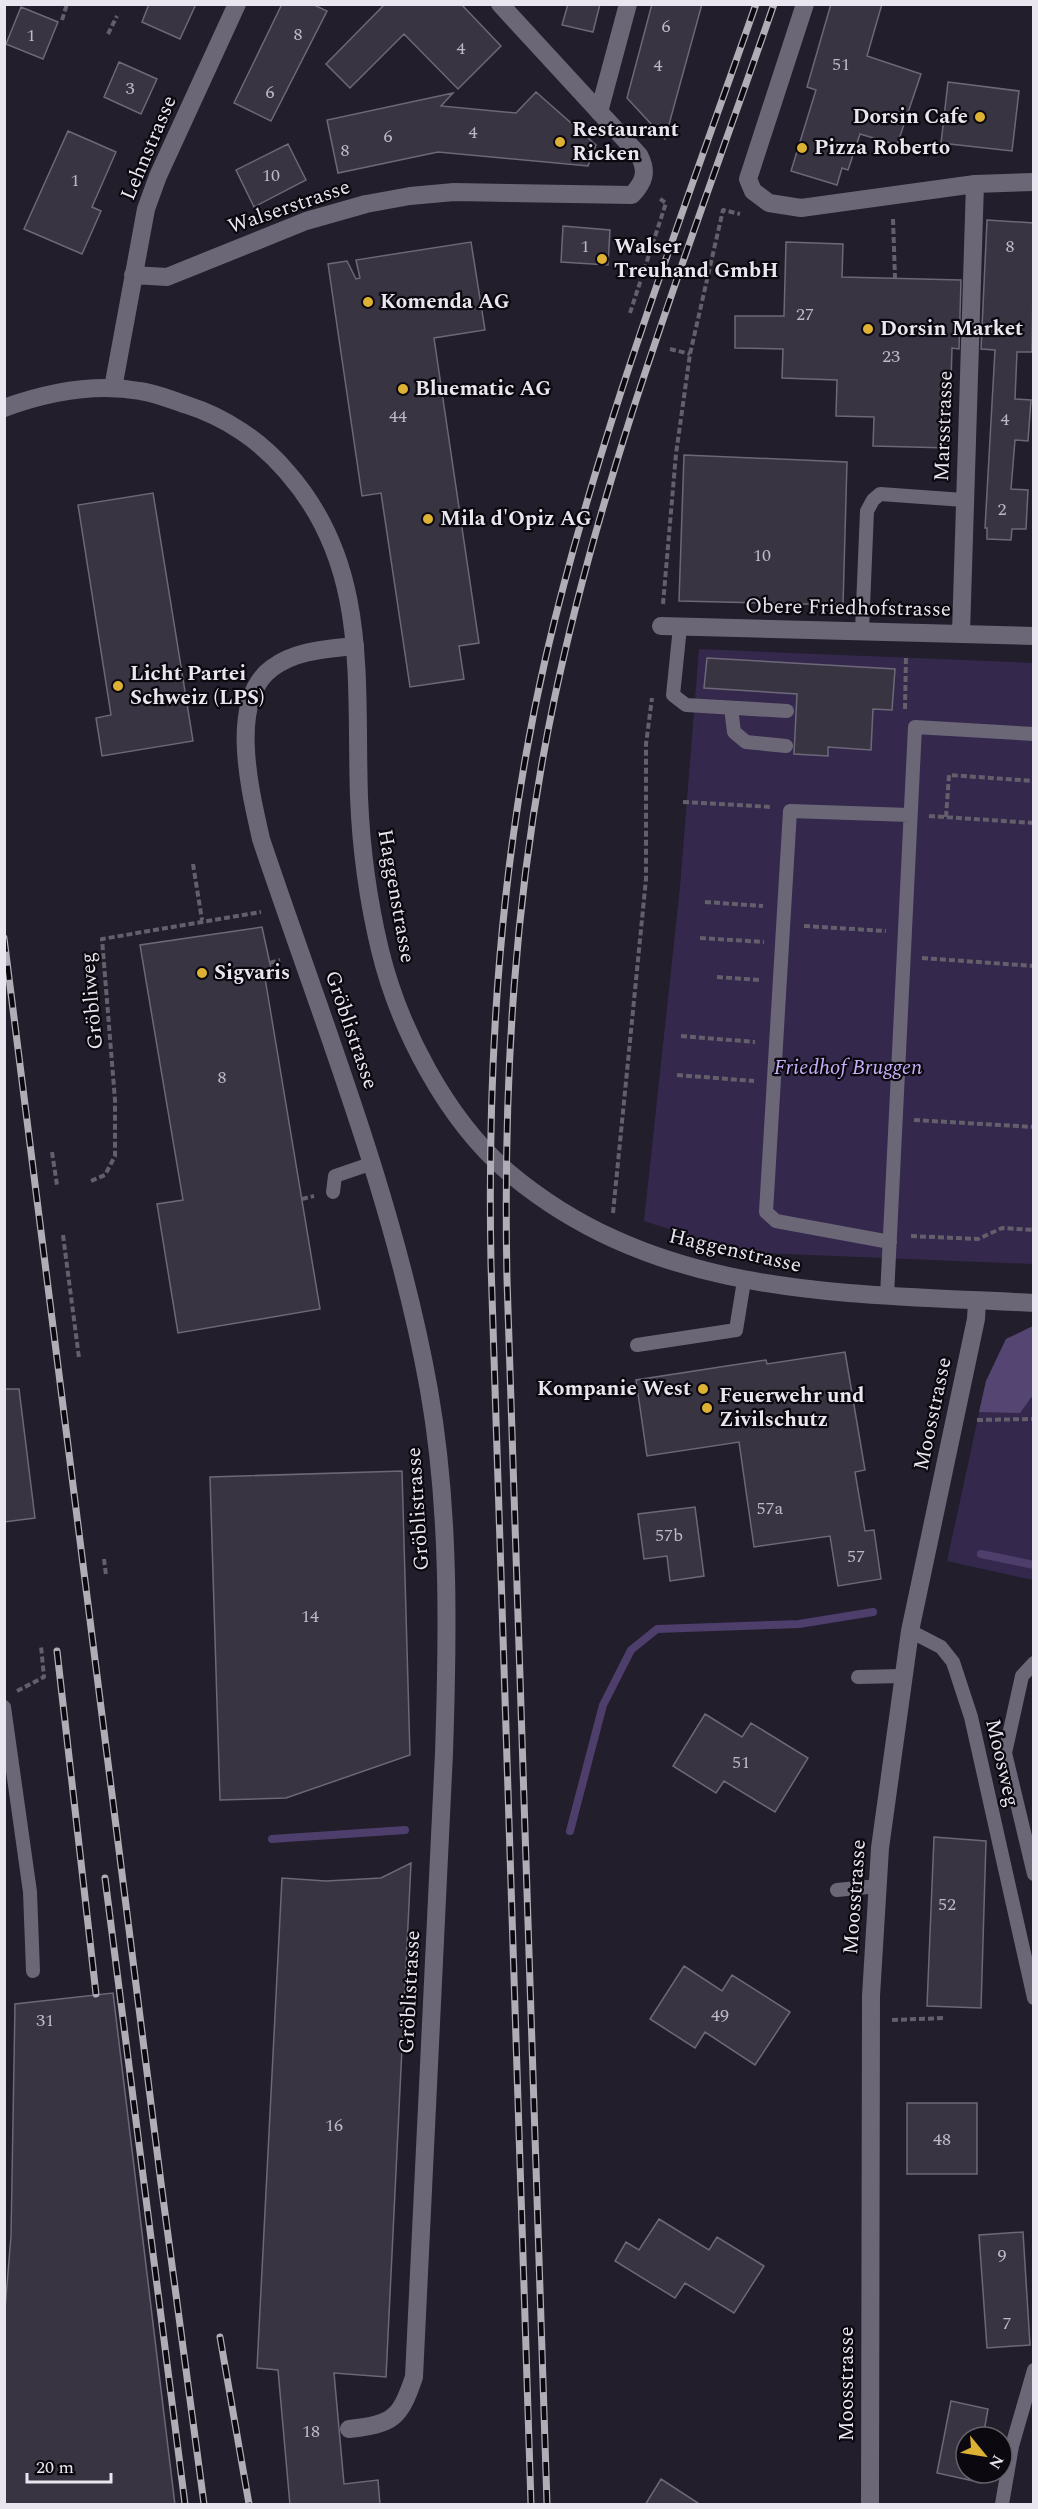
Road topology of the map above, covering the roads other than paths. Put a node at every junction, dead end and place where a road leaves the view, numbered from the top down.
1 (237, 4) edge
2 (500, 4) edge
3 (628, 4) edge
4 (805, 4) edge
5 (599, 112) junction
6 (1034, 182) edge
7 (975, 184) junction
8 (133, 275) junction
9 (113, 388) junction
10 (4, 408) edge
11 (964, 500) junction
12 (661, 626) dead end
13 (680, 627) junction
14 (862, 630) junction
15 (961, 633) junction
16 (1034, 636) edge
17 (356, 646) junction
18 (731, 708) junction
19 (787, 711) dead end
20 (1034, 734) edge
21 (786, 746) dead end
22 (910, 815) junction
23 (373, 1163) junction
24 (333, 1192) dead end
25 (890, 1239) junction
26 (744, 1281) junction
27 (887, 1296) junction
28 (977, 1300) junction
29 (1034, 1303) edge
30 (637, 1345) dead end
31 (910, 1631) junction
32 (1034, 1663) edge
33 (902, 1676) junction
34 (858, 1677) dead end
35 (4, 1707) edge
36 (1034, 1874) edge
37 (878, 1886) junction
38 (837, 1890) dead end
39 (33, 1971) dead end
40 (1034, 1998) edge
41 (1034, 2370) edge
42 (349, 2429) dead end
43 (870, 2505) edge
44 (1002, 2505) edge

1 - 8 street, Lehnstrasse
2 - 5 street
3 - 5 street
4 - 7 street
5 - 8 street, Walserstrasse
6 - 7 street
7 - 11 street, Marsstrasse
8 - 9 street, Lehnstrasse
9 - 10 street, Haggenstrasse
9 - 17 street, Haggenstrasse
11 - 14 lane
11 - 15 street, Marsstrasse
12 - 13 street, Obere Friedhofstrasse
13 - 14 street, Obere Friedhofstrasse
13 - 18 lane
14 - 15 street, Obere Friedhofstrasse
15 - 16 street, Obere Friedhofstrasse
17 - 23 street, Gröblistrasse
17 - 26 street, Haggenstrasse
18 - 19 lane
18 - 21 lane
20 - 22 lane
22 - 25 lane
22 - 25 lane
23 - 24 lane
23 - 42 street, Gröblistrasse
25 - 27 lane
26 - 27 street, Haggenstrasse
26 - 30 lane
27 - 28 street, Haggenstrasse
28 - 29 street, Haggenstrasse
28 - 31 street, Moosstrasse
31 - 33 street, Moosstrasse
31 - 40 lane, Moosweg
32 - 36 lane
33 - 34 lane
33 - 37 street, Moosstrasse
35 - 39 lane
37 - 38 lane
37 - 43 street, Moosstrasse
41 - 44 lane

